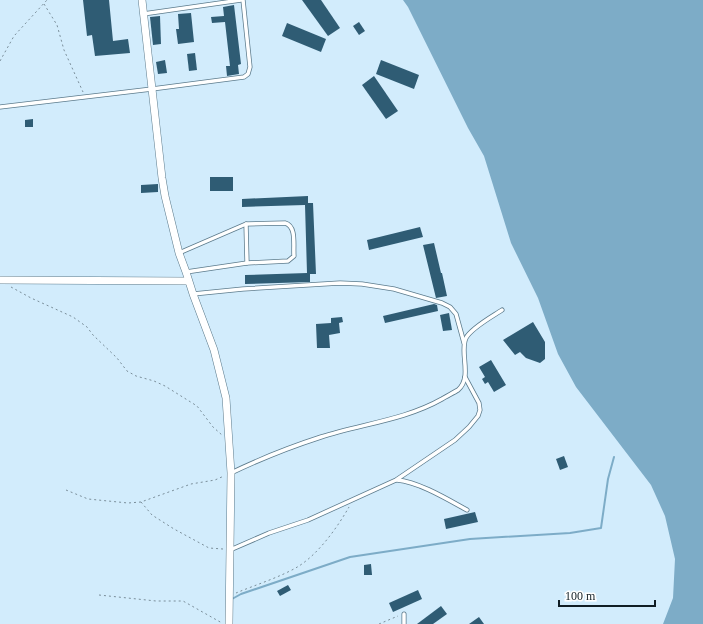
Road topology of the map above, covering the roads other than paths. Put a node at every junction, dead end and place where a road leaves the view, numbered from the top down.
1 (142, 0) edge
2 (242, 0) edge
3 (143, 14) junction
4 (152, 90) junction
5 (0, 107) edge
6 (246, 224) junction
7 (179, 253) junction
8 (247, 263) junction
9 (186, 272) junction
10 (0, 280) edge
11 (188, 280) junction
12 (192, 294) junction
13 (502, 310) dead end
14 (464, 344) junction
15 (465, 377) junction
16 (231, 473) junction
17 (396, 480) junction
18 (467, 510) dead end
19 (229, 550) junction
20 (404, 614) road end
21 (229, 624) edge
22 (404, 624) edge

1 - 3 street
2 - 3 lane
2 - 4 lane
3 - 4 street
4 - 5 lane
4 - 7 street
6 - 7 lane
6 - 8 lane
6 - 8 lane
7 - 9 street
8 - 9 lane
9 - 11 street
10 - 11 street
11 - 12 street
12 - 14 lane
12 - 16 street
13 - 14 lane
14 - 15 lane
15 - 16 lane
15 - 17 lane
16 - 19 street
17 - 18 lane
17 - 19 lane
19 - 21 street
20 - 22 lane

